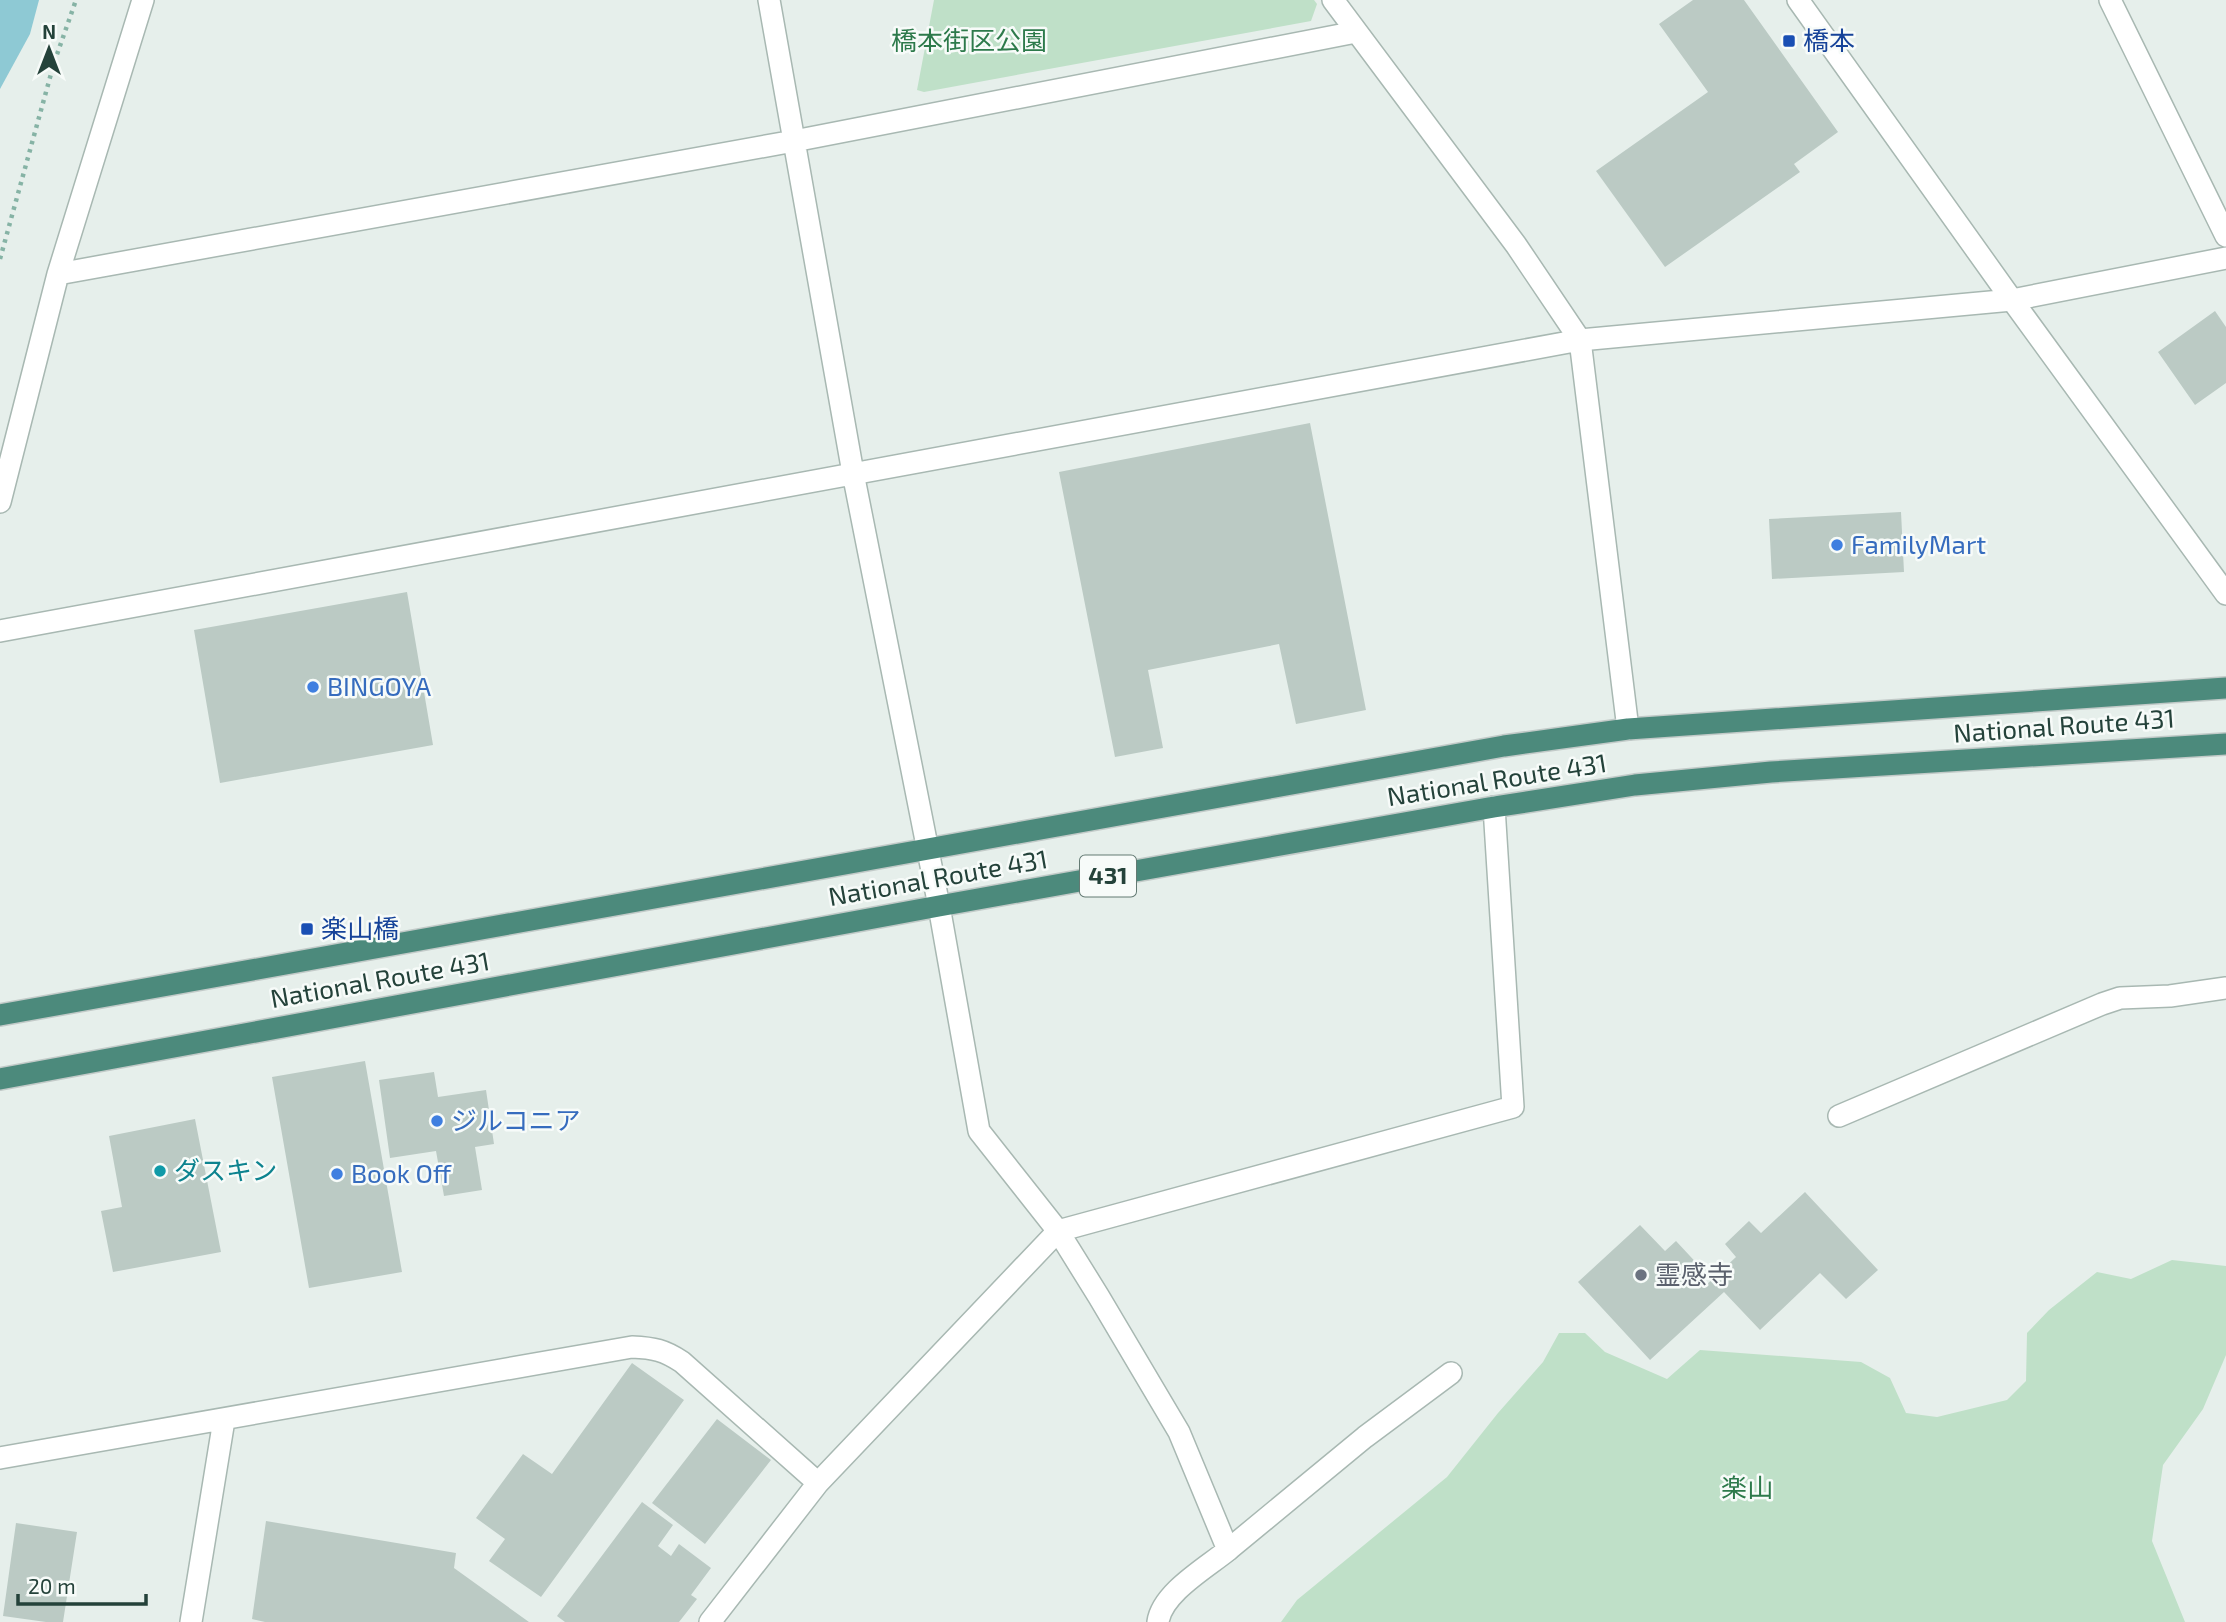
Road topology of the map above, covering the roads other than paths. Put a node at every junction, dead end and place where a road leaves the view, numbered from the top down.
1 (143, 0) edge
2 (769, 0) edge
3 (1334, 0) edge
4 (1798, 0) edge
5 (2110, 0) edge
6 (1356, 32) junction
7 (794, 141) junction
8 (2226, 236) edge
9 (2226, 258) edge
10 (58, 274) junction
11 (2012, 300) junction
12 (1580, 340) junction
13 (853, 473) junction
14 (0, 502) edge
15 (2226, 594) edge
16 (0, 631) edge
17 (2226, 688) edge
18 (1628, 729) junction
19 (2226, 744) edge
20 (1494, 807) junction
21 (928, 850) junction
22 (939, 906) junction
23 (2226, 988) edge
24 (0, 1015) edge
25 (0, 1079) edge
26 (1839, 1116) dead end
27 (1058, 1231) junction
28 (1451, 1373) dead end
29 (224, 1420) junction
30 (0, 1458) edge
31 (818, 1483) junction
32 (1228, 1550) junction
33 (191, 1622) edge
34 (710, 1622) edge
35 (1158, 1622) edge

1 - 10 street
2 - 7 street
3 - 6 street
4 - 11 street
5 - 8 street
6 - 7 street
6 - 12 street
7 - 10 street
7 - 13 street
9 - 11 street
10 - 14 street
11 - 12 street
11 - 15 street
12 - 13 street
12 - 18 street
13 - 16 street
13 - 21 street
17 - 18 highway, National Route 431 / 431
18 - 21 highway, National Route 431 / 431
19 - 20 highway, National Route 431 / 431
20 - 22 highway, National Route 431 / 431
20 - 27 street
21 - 22 street
21 - 24 highway, National Route 431 / 431
22 - 25 highway, National Route 431 / 431
22 - 27 street
23 - 26 street
27 - 31 street
27 - 32 street
28 - 32 street
29 - 30 street
29 - 31 street
29 - 33 street
31 - 34 street
32 - 35 street

